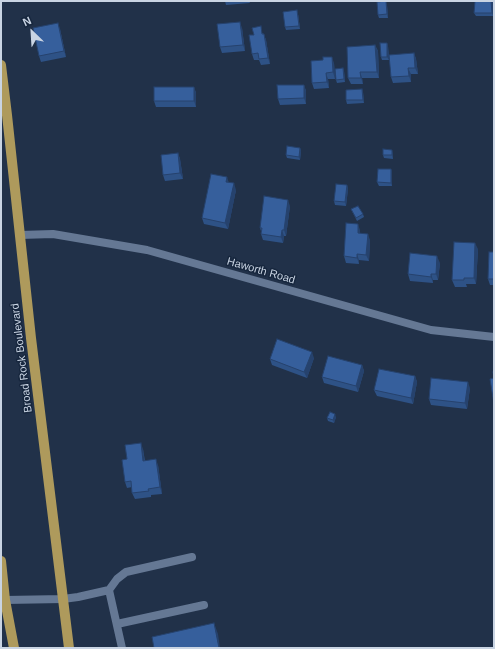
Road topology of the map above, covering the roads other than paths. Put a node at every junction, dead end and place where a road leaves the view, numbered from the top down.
1 (1, 65) edge
2 (20, 235) junction
3 (494, 337) edge
4 (192, 557) dead end
5 (1, 561) edge
6 (109, 590) junction
7 (63, 599) junction
8 (3, 600) edge
9 (204, 605) dead end
10 (117, 624) junction
11 (14, 648) edge
12 (69, 648) edge
13 (122, 648) edge

1 - 2 main road, Broad Rock Boulevard
2 - 3 street, Haworth Road
2 - 7 main road, Broad Rock Boulevard
4 - 6 street
5 - 8 main road
6 - 7 street
6 - 10 street
7 - 8 street
7 - 12 main road, Broad Rock Boulevard
8 - 11 main road
9 - 10 street
10 - 13 street

